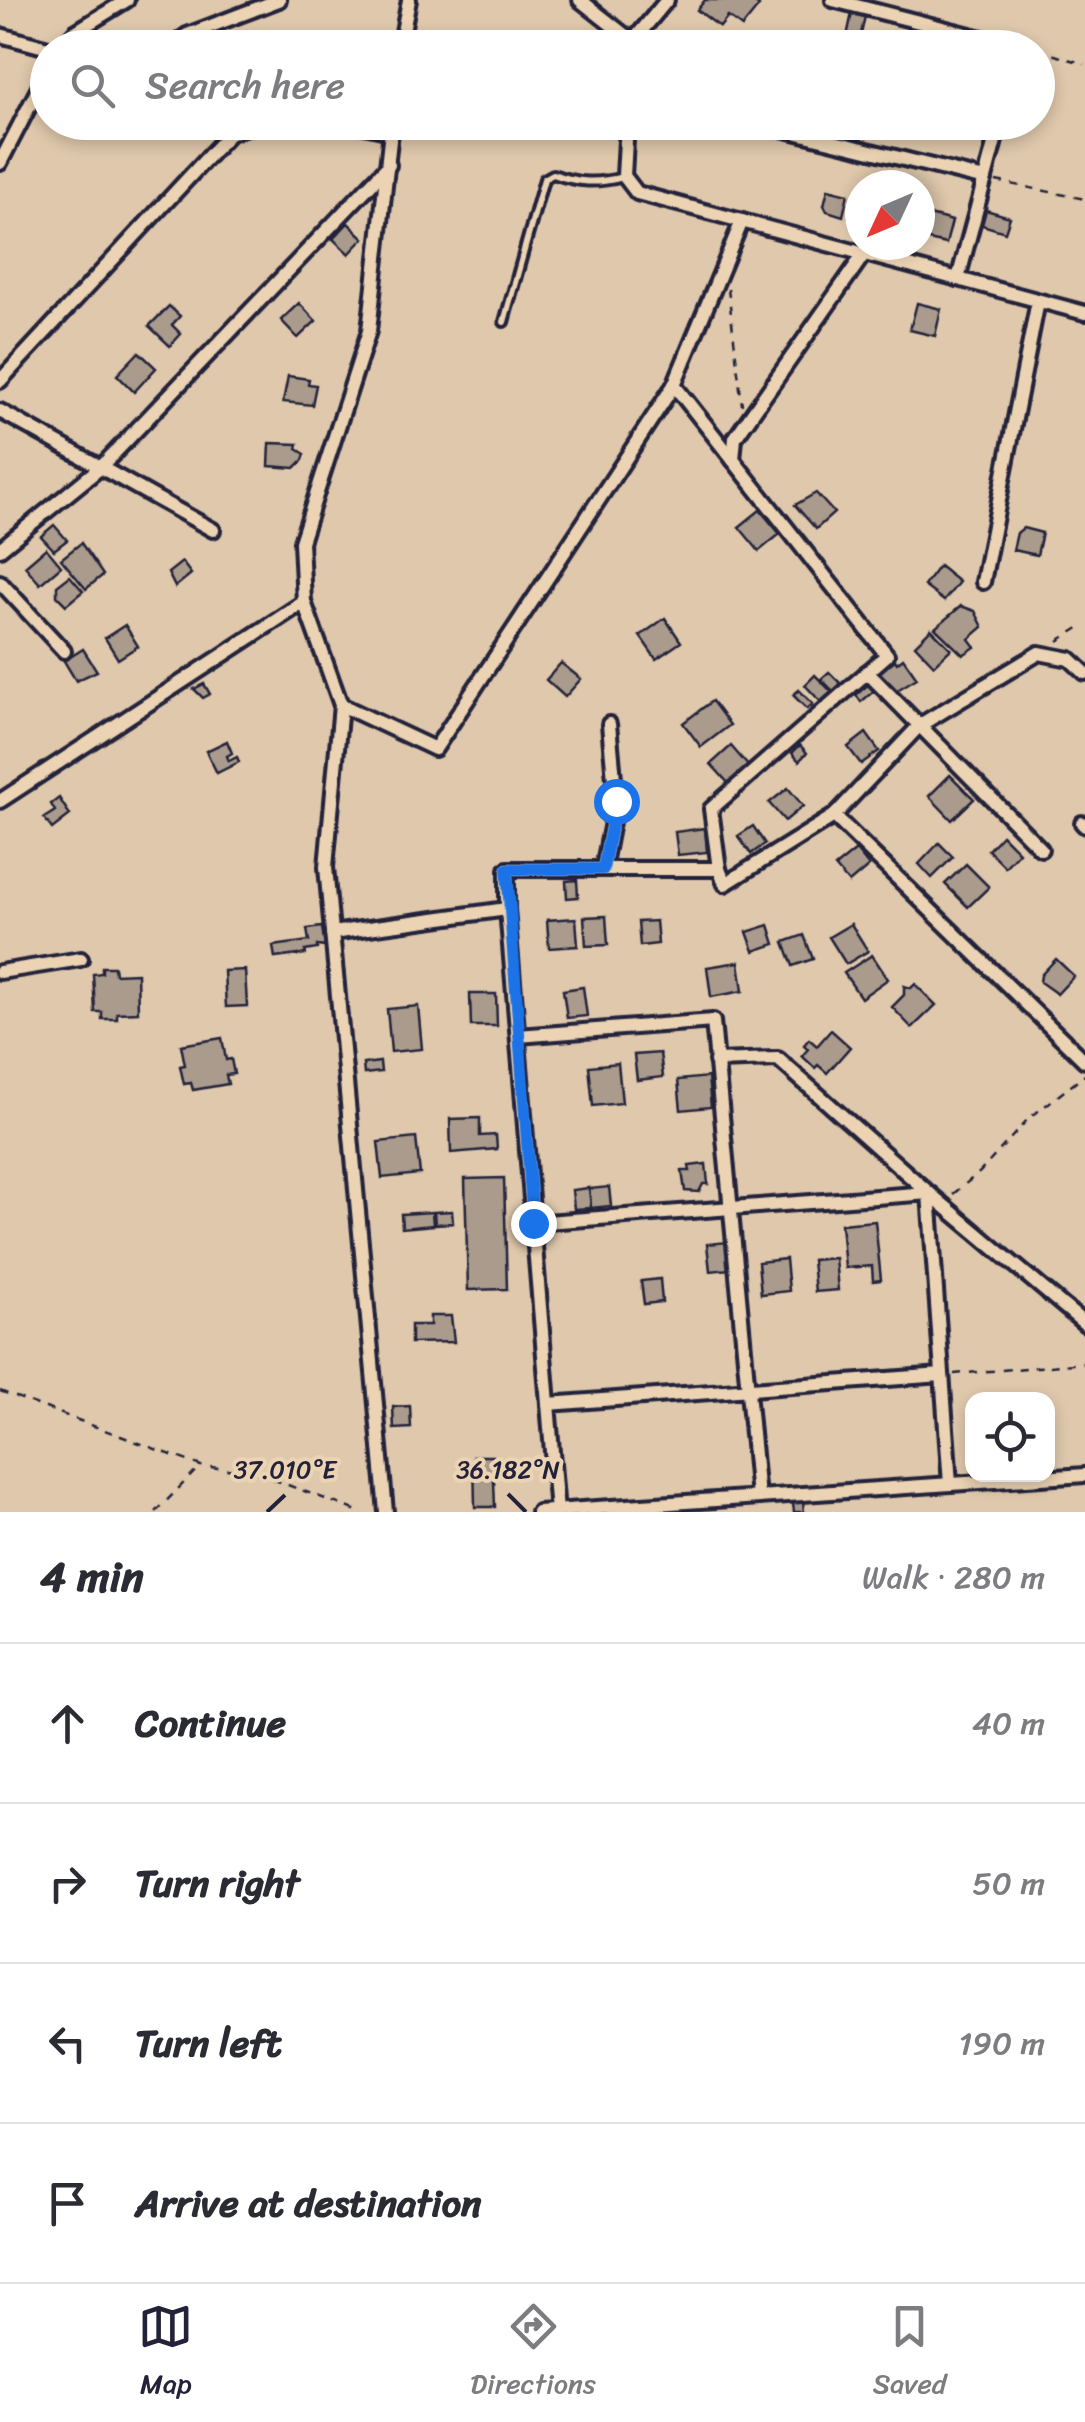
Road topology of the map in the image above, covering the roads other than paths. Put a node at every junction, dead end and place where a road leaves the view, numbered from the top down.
1 (127, 0) edge
2 (279, 0) edge
3 (410, 0) edge
4 (580, 0) edge
5 (667, 0) edge
6 (833, 0) edge
7 (77, 30) edge
8 (199, 30) edge
9 (404, 30) edge
10 (619, 30) edge
11 (647, 30) edge
12 (950, 30) edge
13 (0, 35) edge
14 (30, 43) edge
15 (30, 105) edge
16 (224, 140) edge
17 (391, 140) edge
18 (625, 140) edge
19 (828, 140) edge
20 (995, 140) edge
21 (0, 163) edge
22 (389, 164) junction
23 (624, 176) junction
24 (985, 178) junction
25 (742, 222) junction
26 (845, 249) edge
27 (860, 260) edge
28 (887, 260) edge
29 (958, 279) junction
30 (1038, 301) junction
31 (1085, 313) edge
32 (504, 322) dead end
33 (0, 381) edge
34 (674, 385) junction
35 (0, 411) edge
36 (734, 460) junction
37 (101, 468) junction
38 (212, 530) dead end
39 (0, 550) edge
40 (0, 582) edge
41 (983, 582) dead end
42 (304, 602) junction
43 (64, 651) dead end
44 (867, 672) junction
45 (1085, 673) edge
46 (341, 705) junction
47 (608, 724) dead end
48 (920, 724) junction
49 (0, 801) edge
50 (834, 816) junction
51 (1041, 849) dead end
52 (603, 869) junction
53 (719, 870) junction
54 (508, 908) junction
55 (332, 933) junction
56 (81, 960) dead end
57 (0, 972) edge
58 (518, 1036) junction
59 (1085, 1061) edge
60 (716, 1062) junction
61 (929, 1193) junction
62 (731, 1208) junction
63 (533, 1223) junction
64 (1085, 1324) edge
65 (942, 1375) junction
66 (748, 1389) junction
67 (548, 1404) junction
68 (1085, 1475) edge
69 (950, 1484) junction
70 (758, 1497) junction
71 (557, 1511) edge
72 (386, 1512) edge
73 (538, 1512) edge

1 - 7 street
2 - 8 street
3 - 9 street
4 - 10 street
5 - 11 street
6 - 12 street
13 - 14 street
15 - 21 street
16 - 33 street
17 - 22 street
18 - 23 street
19 - 24 street
20 - 24 street
22 - 37 street
22 - 42 street
23 - 25 street
23 - 32 lane
24 - 29 street
25 - 26 street
25 - 34 street
27 - 36 street
28 - 29 street
29 - 30 street
30 - 31 street
30 - 41 street
34 - 36 street
34 - 46 street
35 - 37 street
36 - 44 street
37 - 38 street
37 - 39 street
40 - 43 street
42 - 46 street
42 - 49 street
44 - 48 street
44 - 53 street
45 - 48 street
46 - 55 street
47 - 52 street
48 - 50 street
48 - 51 street
50 - 53 street
50 - 59 street
52 - 53 street
52 - 54 street
54 - 55 street
54 - 58 street
55 - 72 street
56 - 57 street
58 - 60 street
58 - 63 street
60 - 61 street
60 - 62 street
61 - 62 street
61 - 64 street
61 - 65 street
62 - 63 street
62 - 66 street
63 - 67 street
65 - 66 street
65 - 69 street
66 - 67 street
66 - 70 street
67 - 71 street
68 - 69 street
69 - 70 street
70 - 71 street
71 - 73 street

